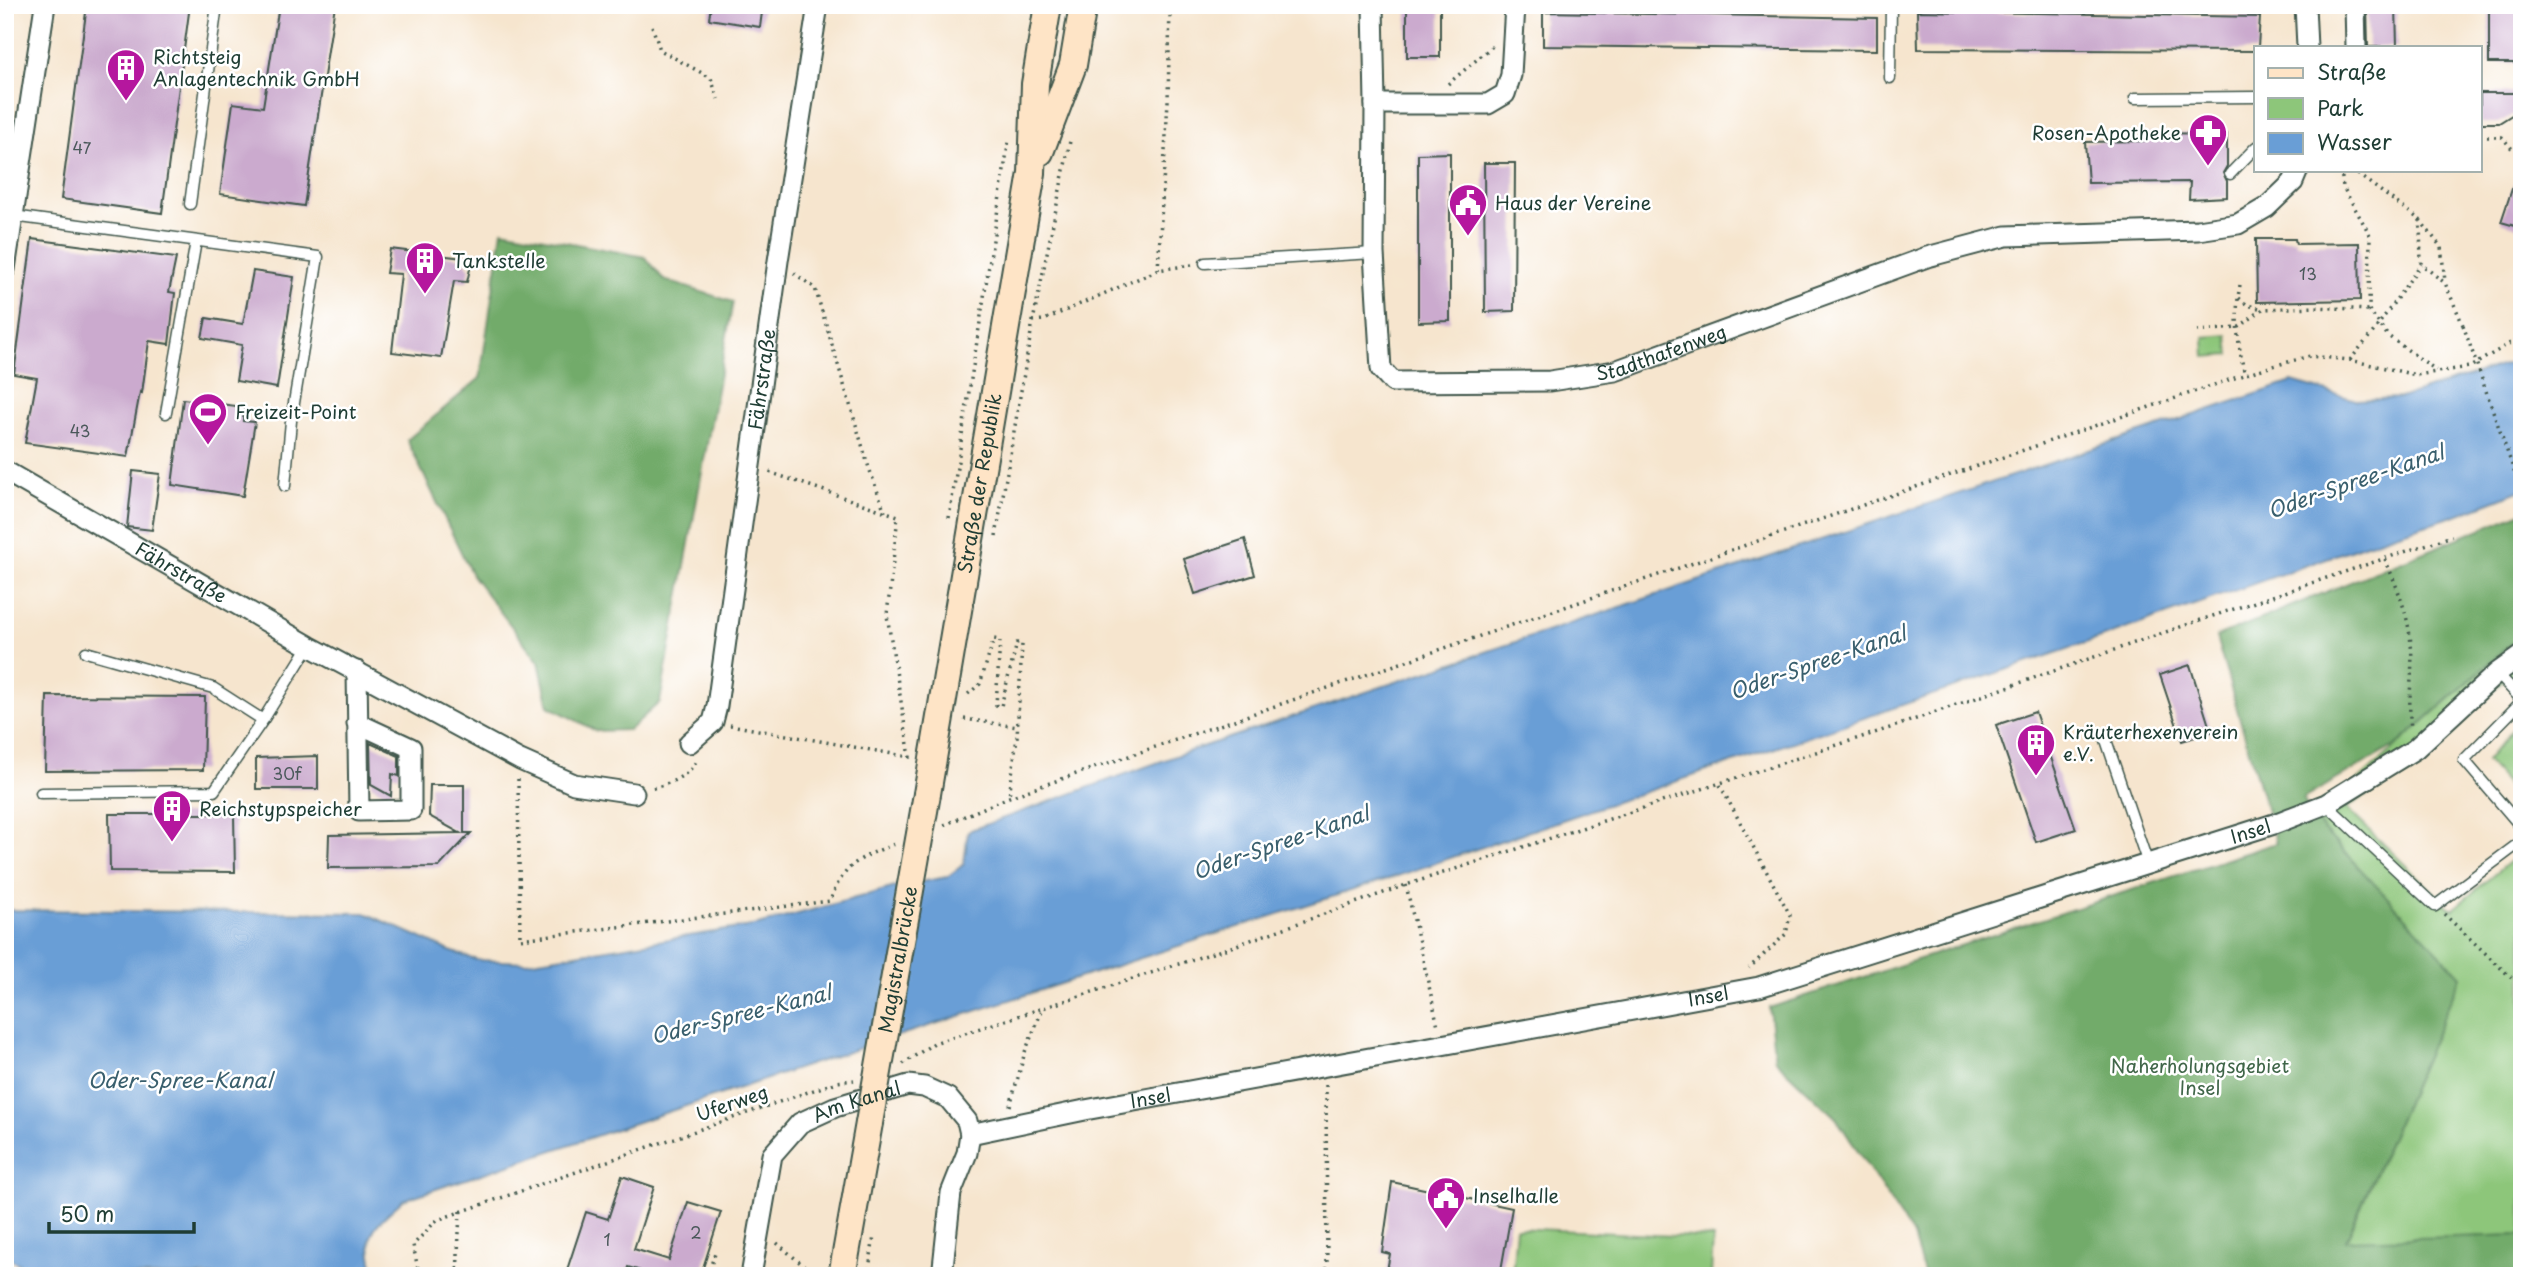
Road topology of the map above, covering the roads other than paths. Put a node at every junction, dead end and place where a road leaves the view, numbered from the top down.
1 (45, 5) edge
2 (218, 5) edge
3 (818, 5) edge
4 (1048, 5) edge
5 (1083, 5) edge
6 (1373, 5) edge
7 (1515, 5) edge
8 (1891, 5) edge
9 (2305, 5) edge
10 (2355, 5) edge
11 (2307, 46) edge
12 (2356, 46) edge
13 (1890, 78) dead end
14 (2254, 97) edge
15 (2136, 98) dead end
16 (1375, 104) junction
17 (2254, 149) edge
18 (2297, 172) edge
19 (1032, 173) junction
20 (2230, 174) dead end
21 (190, 204) dead end
22 (13, 216) junction
23 (196, 241) junction
24 (1374, 253) junction
25 (1206, 263) road end
26 (5, 269) edge
27 (166, 413) dead end
28 (5, 471) edge
29 (285, 486) dead end
30 (309, 646) junction
31 (86, 652) dead end
32 (2522, 655) edge
33 (356, 671) junction
34 (2497, 673) junction
35 (2522, 701) edge
36 (263, 720) junction
37 (358, 723) junction
38 (2105, 737) dead end
39 (694, 750) road end
40 (41, 793) dead end
41 (634, 793) road end
42 (927, 794) joint
43 (2326, 804) junction
44 (2522, 828) edge
45 (2522, 841) edge
46 (2148, 864) junction
47 (970, 1134) junction
48 (751, 1276) edge
49 (842, 1276) edge
50 (942, 1276) edge

1 - 22 street
2 - 21 lane
3 - 39 street, Fährstraße
4 - 19 main road, Straße der Republik
5 - 19 main road, Straße der Republik
6 - 16 street, Stadthafenweg
7 - 16 street
8 - 13 lane
9 - 11 street
10 - 12 street
14 - 15 lane
16 - 24 street, Stadthafenweg
17 - 20 lane
18 - 24 street, Stadthafenweg
19 - 42 main road, Straße der Republik
22 - 23 lane
22 - 26 street
23 - 27 lane
23 - 29 lane
24 - 25 lane
28 - 30 street, Fährstraße
30 - 33 street, Fährstraße
30 - 36 lane
31 - 36 lane
32 - 34 street, Insel
33 - 37 street
33 - 41 street, Fährstraße
34 - 35 lane
34 - 43 street, Insel
35 - 44 lane
36 - 40 lane
37 - 37 street
38 - 46 lane
42 - 49 main road, Magistralbrücke, bridge
43 - 45 lane
43 - 46 street, Insel
46 - 47 street, Insel
47 - 48 street, Am Kanal
47 - 50 street

